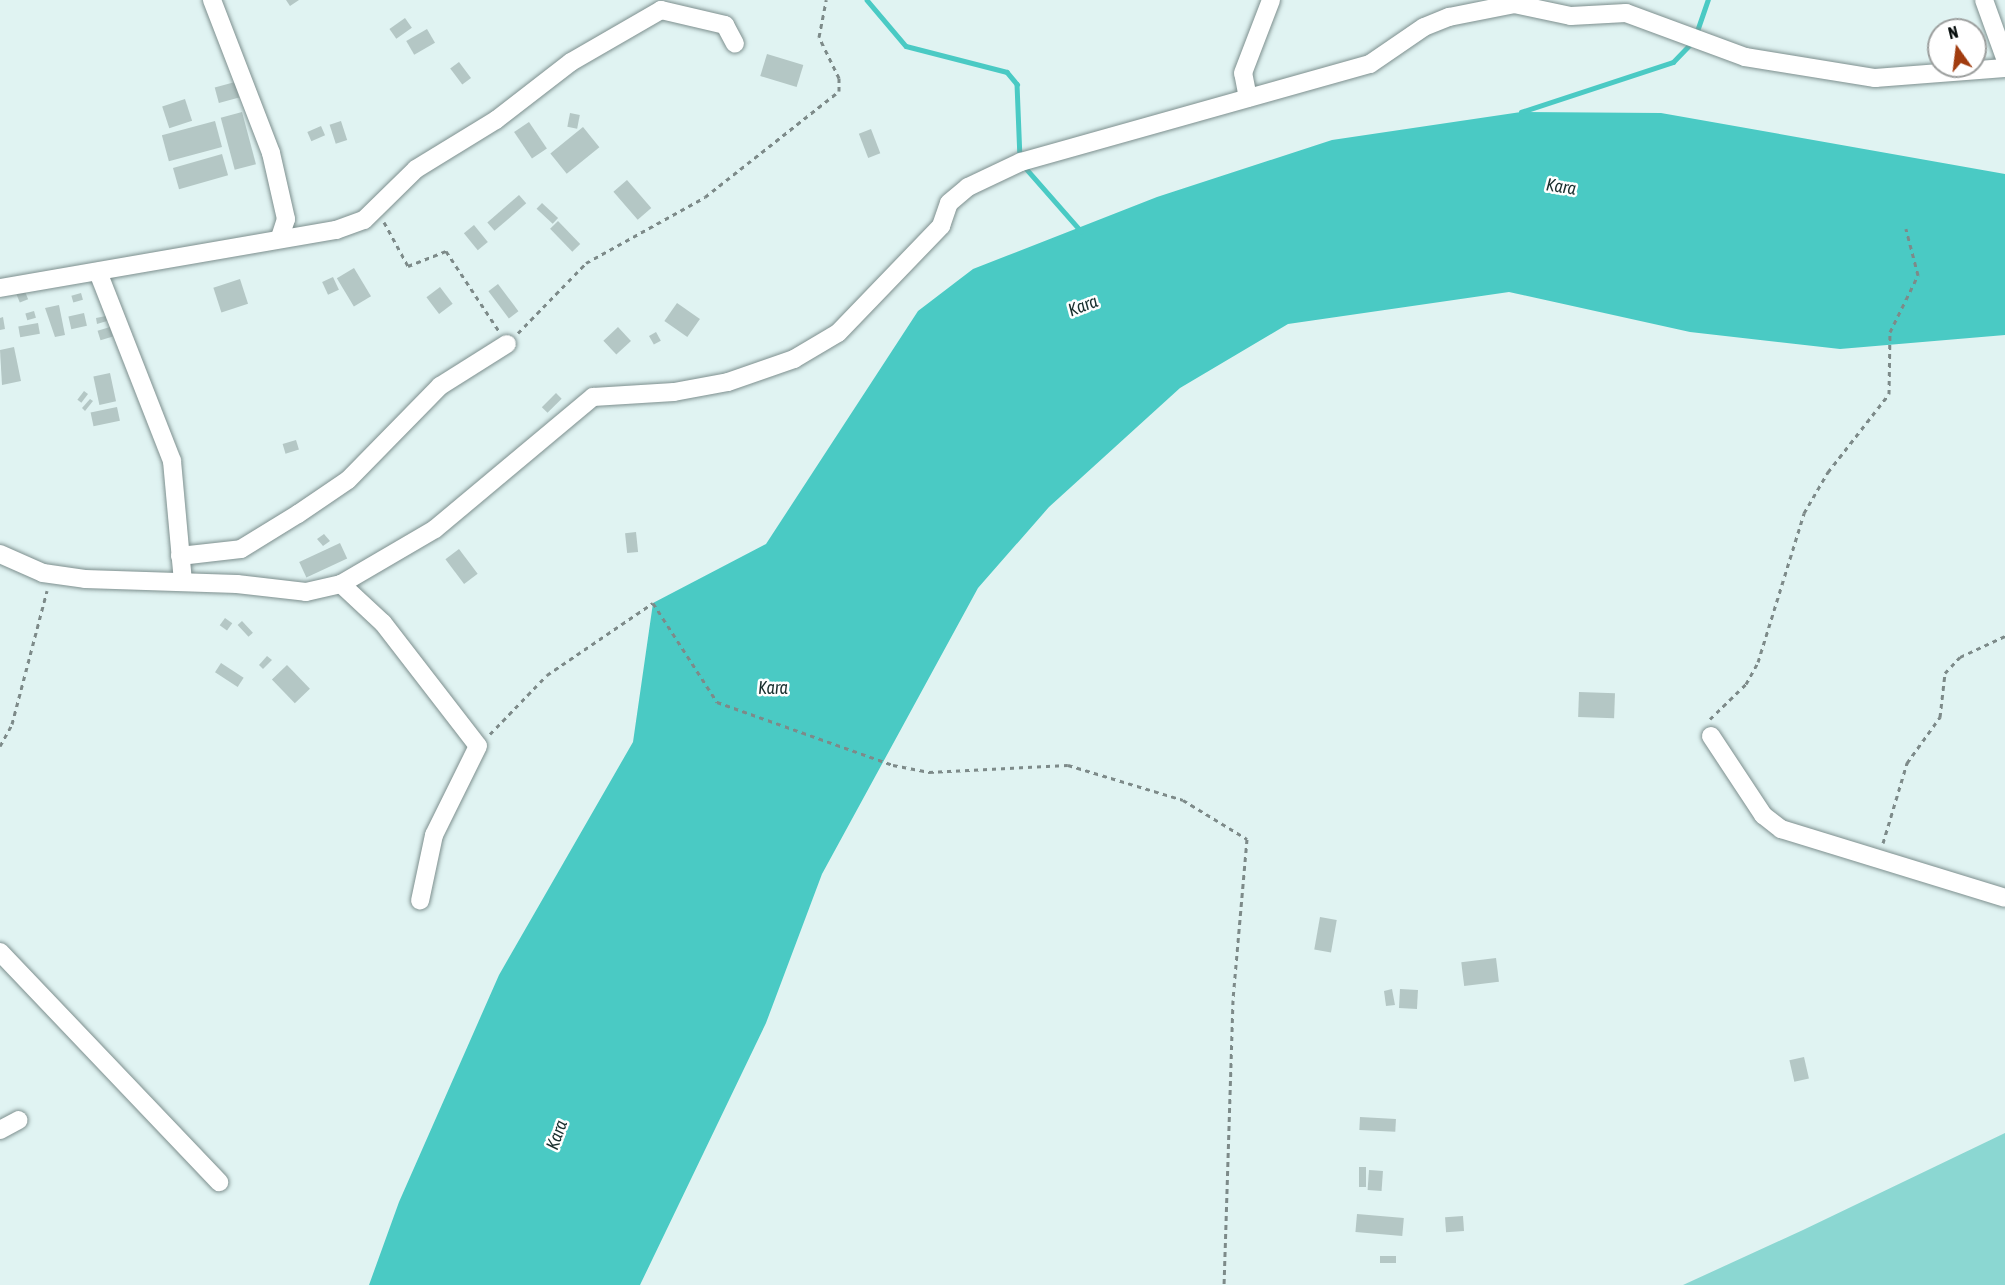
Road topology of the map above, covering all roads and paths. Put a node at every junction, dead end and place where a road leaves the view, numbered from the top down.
1 (212, 0) edge
2 (826, 0) edge
3 (1271, 0) edge
4 (1984, 0) edge
5 (735, 44) dead end
6 (2005, 58) edge
7 (2005, 68) edge
8 (1248, 98) junction
9 (378, 206) junction
10 (1906, 228) dead end
11 (280, 238) junction
12 (98, 272) junction
13 (0, 288) edge
14 (507, 344) junction
15 (0, 554) edge
16 (180, 556) junction
17 (43, 573) junction
18 (183, 581) junction
19 (341, 584) junction
20 (2005, 636) edge
21 (1712, 736) joint
22 (0, 746) edge
23 (478, 746) junction
24 (1879, 856) junction
25 (2005, 898) edge
26 (420, 901) dead end
27 (0, 952) edge
28 (19, 1120) dead end
29 (0, 1130) edge
30 (219, 1182) dead end
31 (1224, 1285) edge

1 - 11 street
2 - 14 path
3 - 8 street
4 - 6 street
5 - 9 street
7 - 8 street
8 - 19 street
9 - 11 street
9 - 14 path
10 - 21 path
11 - 12 street
12 - 13 street
12 - 16 street
14 - 16 street
15 - 17 street
16 - 18 street
17 - 18 street
17 - 22 path
18 - 19 street
19 - 23 street
20 - 24 path
21 - 24 street
23 - 26 street
23 - 31 path
24 - 25 street
27 - 30 street
28 - 29 street

